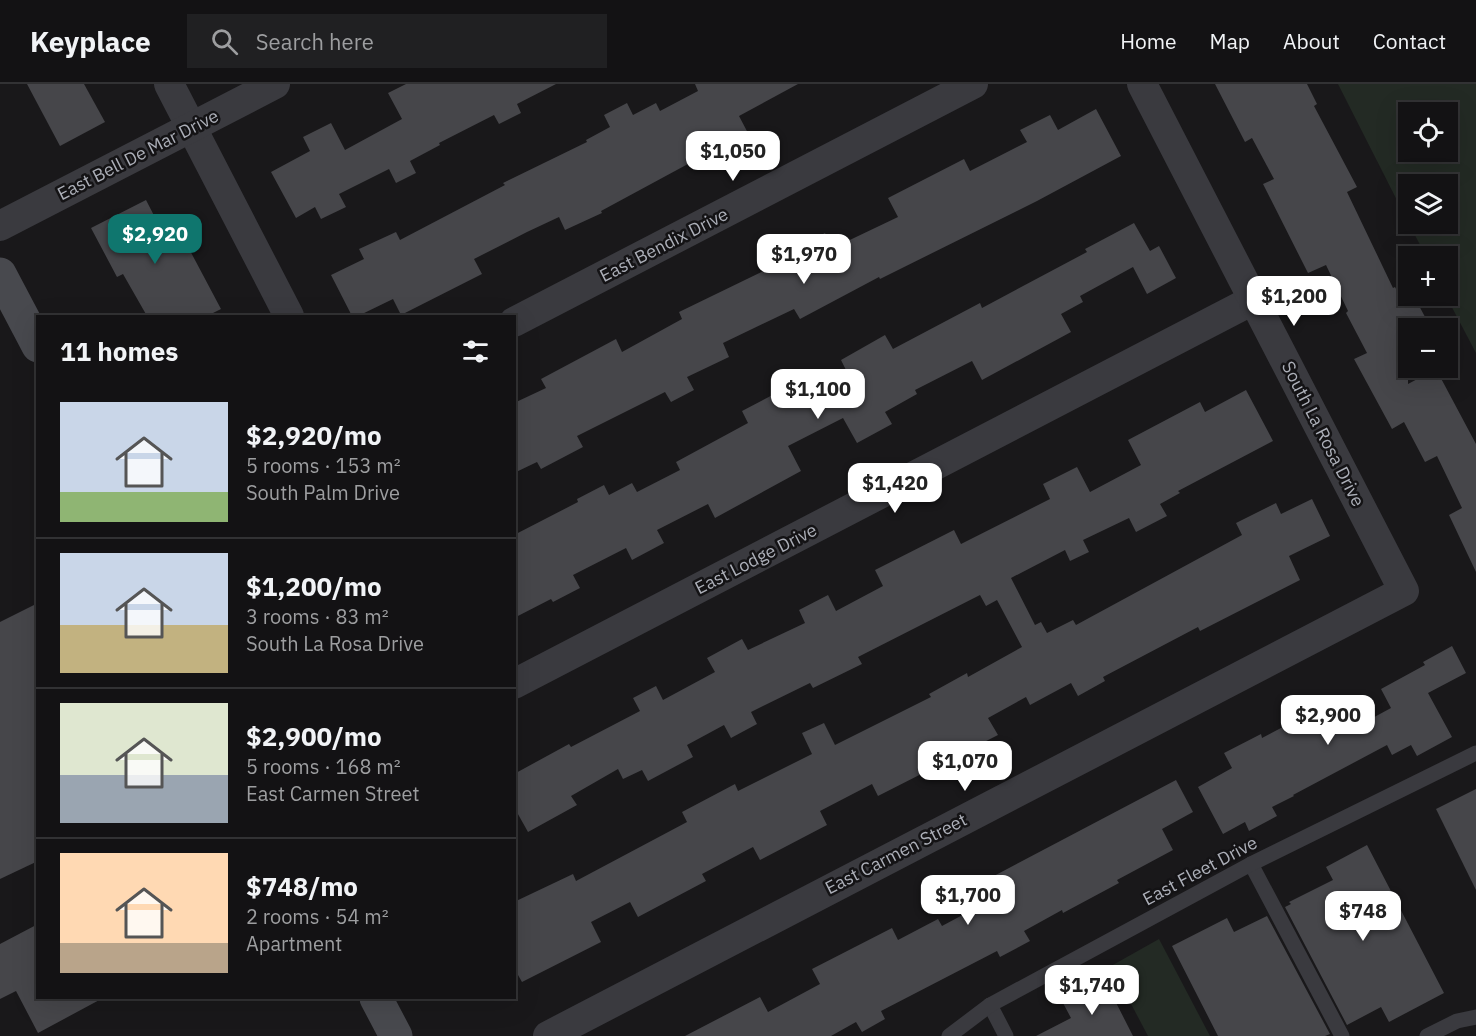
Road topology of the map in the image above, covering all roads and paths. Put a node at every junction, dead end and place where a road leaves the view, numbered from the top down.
1 (169, 84) edge
2 (275, 84) edge
3 (973, 84) edge
4 (1142, 84) edge
5 (191, 128) junction
6 (0, 226) edge
7 (0, 274) edge
8 (1253, 300) junction
9 (288, 315) edge
10 (516, 321) edge
11 (36, 342) edge
12 (1404, 591) joint
13 (516, 683) edge
14 (1476, 753) edge
15 (1251, 864) junction
16 (377, 999) edge
17 (990, 1005) junction
18 (1476, 1017) edge
19 (396, 1036) edge
20 (548, 1036) edge
21 (949, 1036) edge
22 (1006, 1036) edge
23 (1342, 1036) edge
24 (1427, 1036) edge

1 - 5 street
2 - 5 street, East Bell De Mar Drive
3 - 10 street, East Bendix Drive
4 - 8 street, South La Rosa Drive
5 - 6 street, East Bell De Mar Drive
5 - 9 street
7 - 11 main road
8 - 12 street, South La Rosa Drive
8 - 13 street, East Lodge Drive
12 - 20 street, East Carmen Street
14 - 15 lane, East Fleet Drive
15 - 17 lane, East Fleet Drive
15 - 23 lane
16 - 19 main road
17 - 21 lane, East Fleet Drive
17 - 22 lane
18 - 24 lane

